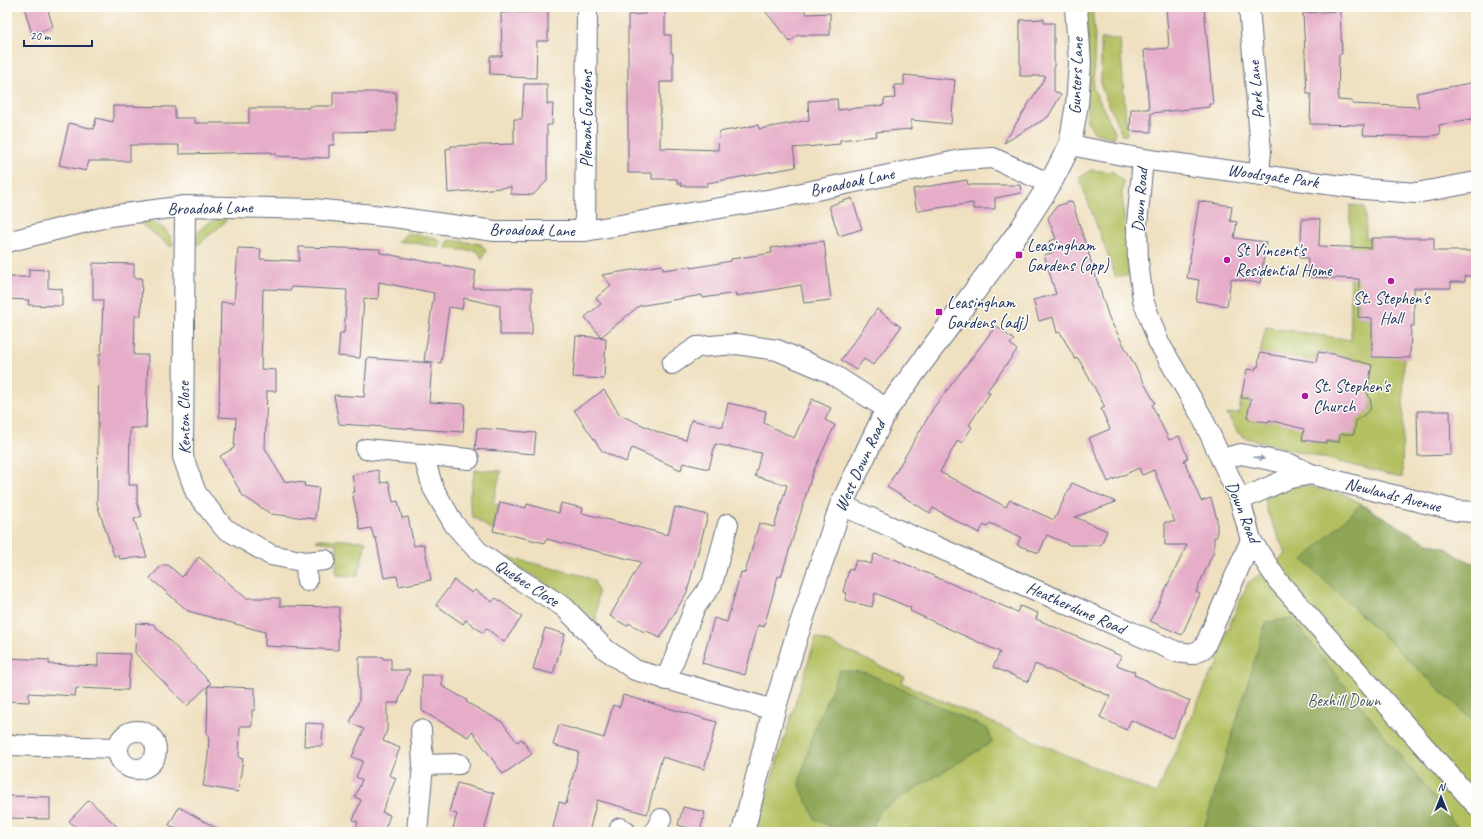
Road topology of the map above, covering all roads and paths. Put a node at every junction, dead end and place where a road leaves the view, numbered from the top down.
1 (587, 7) edge
2 (1076, 7) edge
3 (1250, 7) edge
4 (1070, 146) junction
5 (1143, 159) junction
6 (1259, 173) junction
7 (1476, 182) edge
8 (1050, 184) junction
9 (185, 206) junction
10 (585, 231) junction
11 (7, 242) edge
12 (672, 364) dead end
13 (887, 410) junction
14 (366, 449) dead end
15 (423, 454) junction
16 (469, 459) dead end
17 (1221, 459) junction
18 (1311, 474) junction
19 (1240, 500) junction
20 (840, 505) junction
21 (1476, 512) edge
22 (728, 524) dead end
23 (1252, 540) junction
24 (307, 581) dead end
25 (666, 680) junction
26 (774, 710) junction
27 (421, 730) dead end
28 (7, 745) edge
29 (118, 748) dead end
30 (459, 764) dead end
31 (423, 765) junction
32 (1476, 805) edge
33 (417, 832) edge
34 (743, 832) edge

1 - 10 street, Plemont Gardens
2 - 4 street, Gunters Lane
3 - 6 street, Park Lane
4 - 5 street, Woodsgate Park
4 - 8 street, West Down Road
5 - 6 street, Woodsgate Park
5 - 17 street, Down Road
6 - 7 street, Woodsgate Park
8 - 10 street, Broadoak Lane
8 - 13 street, West Down Road
9 - 10 street, Broadoak Lane
9 - 11 street, Broadoak Lane
9 - 24 street, Kenton Close
12 - 13 street
13 - 20 street, West Down Road
14 - 15 street
15 - 16 street
15 - 25 street, Quebec Close
17 -> 18 street, Newlands Avenue
17 - 19 street, Down Road
18 - 19 street, Newlands Avenue
18 - 21 street, Newlands Avenue
19 - 23 street, Down Road
20 - 23 street, Heatherdune Road
20 - 26 street, West Down Road
22 - 25 street
23 - 32 street, Down Road
25 - 26 street, Quebec Close
26 - 34 street, West Down Road
27 - 31 street
28 - 29 street
30 - 31 street
31 - 33 street

